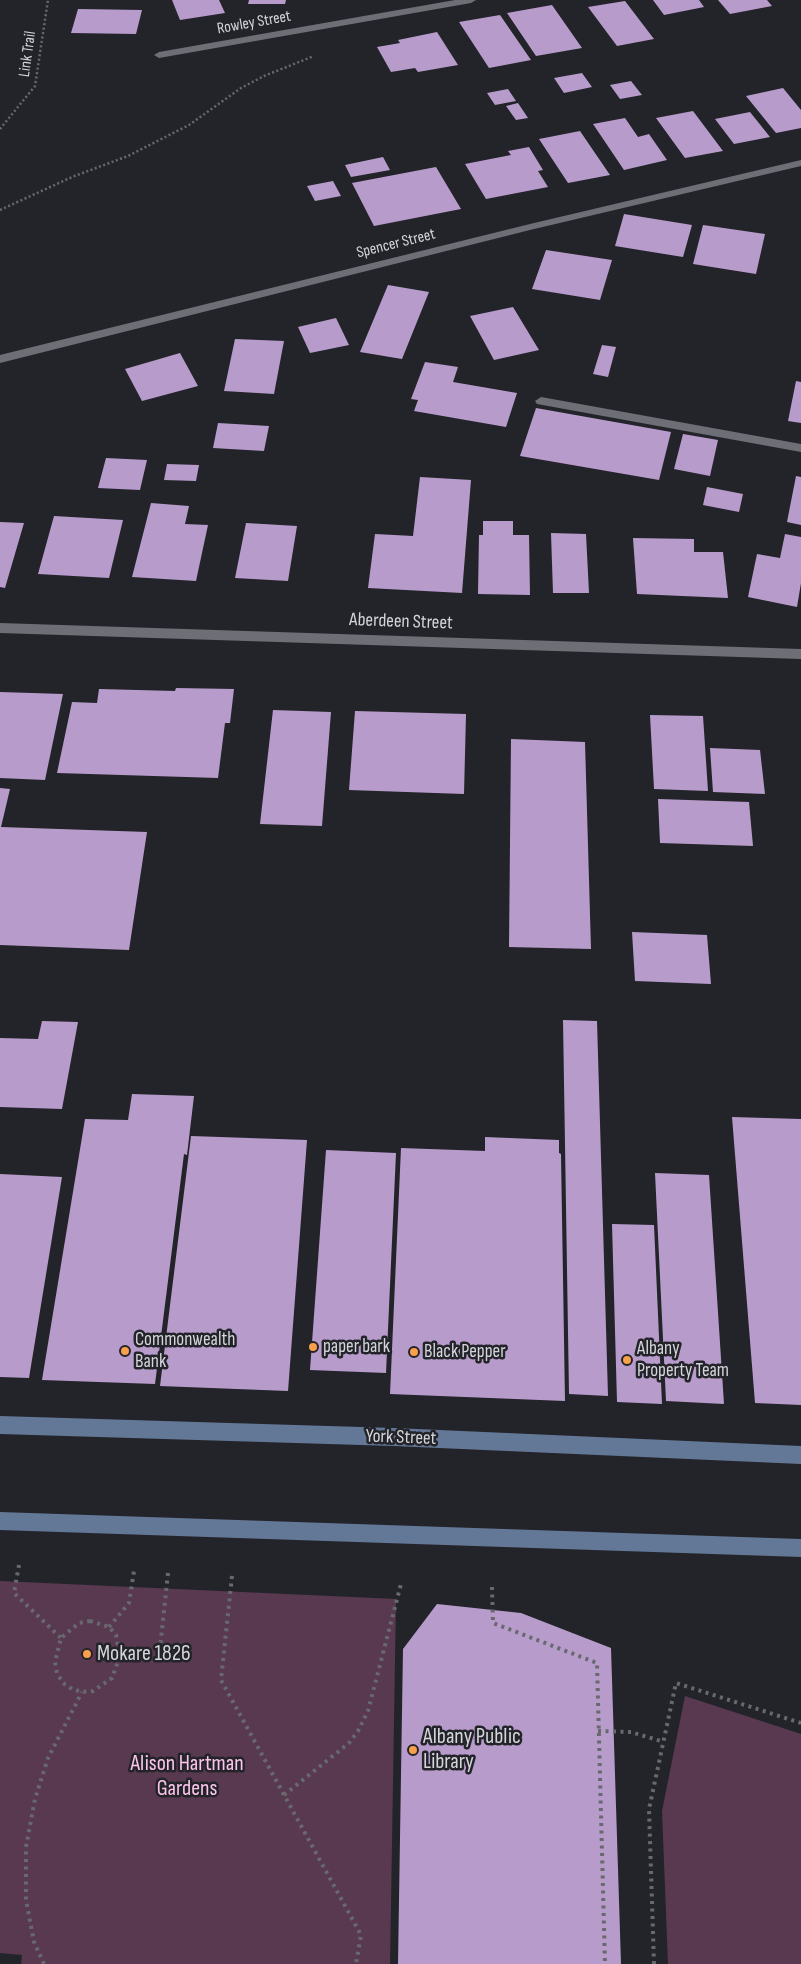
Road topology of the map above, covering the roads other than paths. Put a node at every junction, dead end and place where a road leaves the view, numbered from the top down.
1 (471, 0) edge
2 (438, 3) edge
3 (159, 55) dead end
4 (801, 163) edge
5 (0, 359) edge
6 (541, 401) dead end
7 (801, 448) edge
8 (0, 628) edge
9 (801, 654) edge
10 (0, 1425) edge
11 (801, 1455) edge
12 (0, 1521) edge
13 (801, 1548) edge

1 - 2 street, Rowley Street
2 - 3 street, Rowley Street
4 - 5 street, Spencer Street
6 - 7 street
8 - 9 street, Aberdeen Street
10 - 11 main road, York Street
12 - 13 main road

